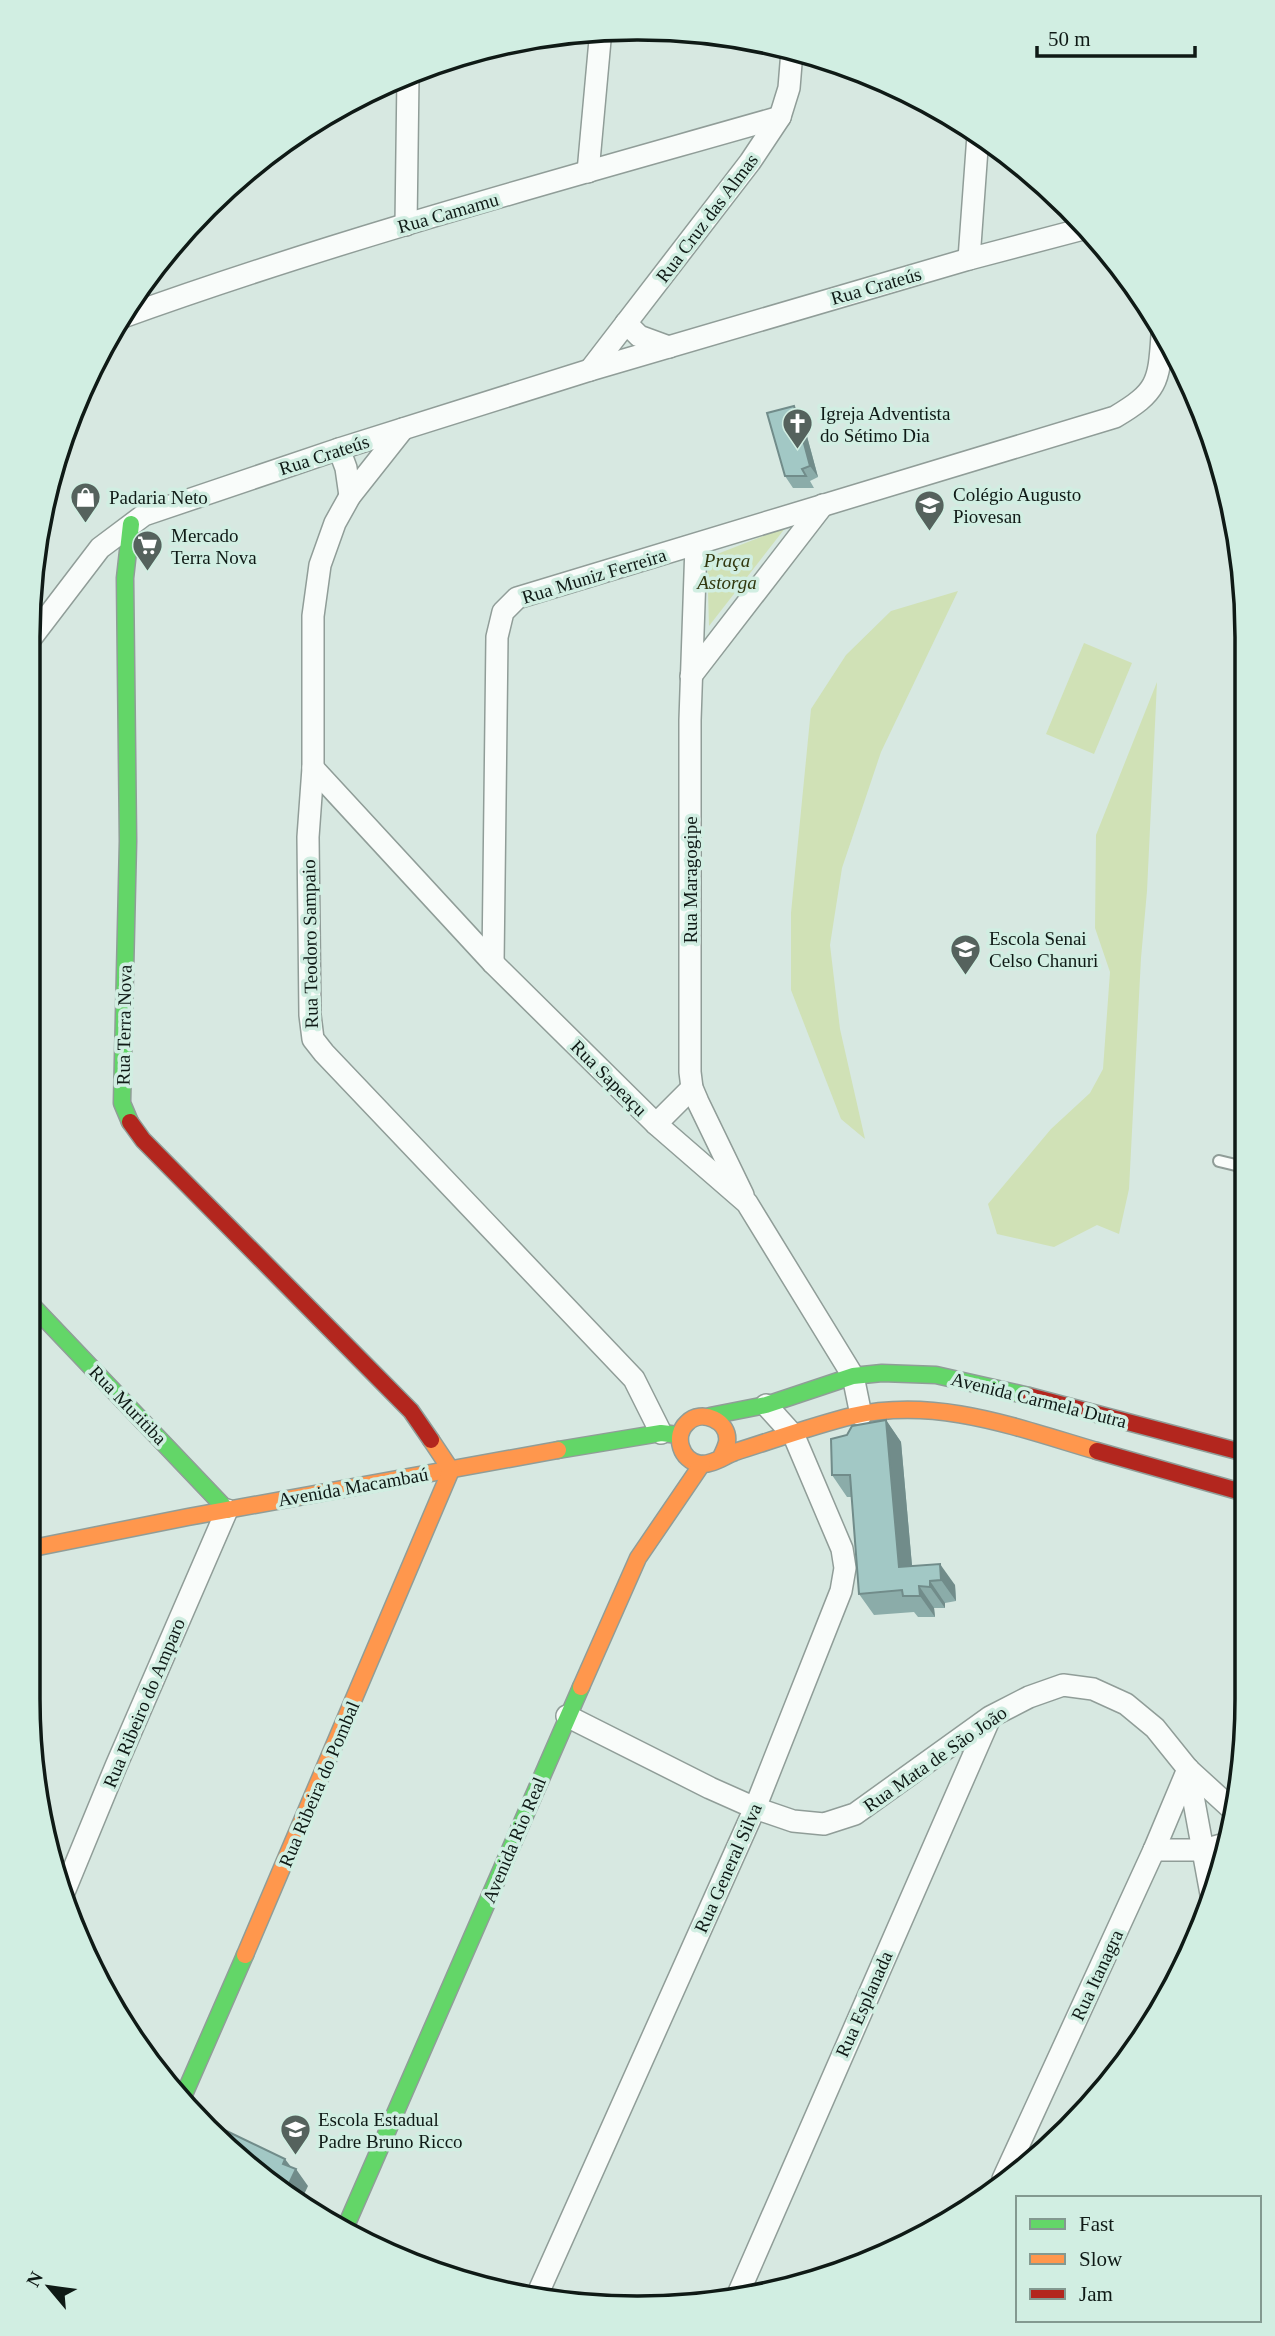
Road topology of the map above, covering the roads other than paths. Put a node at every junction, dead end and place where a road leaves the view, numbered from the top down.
1 (600, 42) edge
2 (791, 61) edge
3 (408, 87) edge
4 (780, 117) junction
5 (977, 147) edge
6 (588, 172) junction
7 (406, 225) junction
8 (1075, 231) edge
9 (969, 259) junction
10 (137, 312) edge
11 (626, 323) junction
12 (669, 347) junction
13 (1161, 350) edge
14 (590, 370) junction
15 (403, 429) junction
16 (339, 449) junction
17 (350, 496) junction
18 (823, 505) junction
19 (131, 524) junction
20 (696, 545) junction
21 (100, 548) junction
22 (125, 578) junction
23 (41, 626) edge
24 (691, 676) junction
25 (313, 768) junction
26 (493, 963) junction
27 (692, 1088) junction
28 (656, 1124) junction
29 (1219, 1161) dead end
30 (1235, 1165) edge
31 (747, 1203) junction
32 (40, 1313) edge
33 (853, 1376) junction
34 (766, 1405) junction
35 (861, 1415) junction
36 (710, 1416) junction
37 (671, 1434) junction
38 (794, 1436) junction
39 (1235, 1450) edge
40 (721, 1457) junction
41 (702, 1464) junction
42 (451, 1470) junction
43 (1235, 1490) edge
44 (227, 1510) junction
45 (40, 1547) edge
46 (567, 1716) junction
47 (990, 1717) junction
48 (1188, 1769) junction
49 (1225, 1803) edge
50 (755, 1808) junction
51 (1216, 1846) edge
52 (1154, 1850) junction
53 (1203, 1850) junction
54 (1208, 1875) edge
55 (69, 1880) edge
56 (186, 2090) edge
57 (1009, 2165) edge
58 (349, 2221) edge
59 (742, 2286) edge
60 (540, 2287) edge

1 - 6 street
2 - 4 street, Rua Cruz das Almas
3 - 7 street
4 - 6 street, Rua Camamu
4 - 11 street, Rua Cruz das Almas
5 - 9 street
6 - 7 street, Rua Camamu
7 - 10 street, Rua Camamu
8 - 9 street, Rua Crateús
9 - 12 street, Rua Crateús
11 - 12 street
11 - 14 street, Rua Cruz das Almas
12 - 14 street, Rua Crateús
13 - 18 street, Rua Muniz Ferreira
14 - 15 street, Rua Crateús
15 - 16 street, Rua Crateús
15 - 17 street, Rua Teodoro Sampaio
16 - 17 street
16 - 19 street, Rua Crateús
17 - 25 street, Rua Teodoro Sampaio
18 - 20 street, Rua Muniz Ferreira
18 - 24 street
19 - 21 street, Rua Crateús
19 - 22 street, Rua Terra Nova
20 - 24 street, Rua Maragogipe
20 - 26 street, Rua Muniz Ferreira
21 - 22 street
21 - 23 street, Rua Crateús
22 - 42 street, Rua Terra Nova
24 - 27 street, Rua Maragogipe
25 - 26 street, Rua Sapeaçu
25 - 37 street, Rua Teodoro Sampaio
26 - 28 street, Rua Sapeaçu
27 - 28 street
27 - 31 street, Rua Maragogipe
28 - 31 street, Rua Sapeaçu
29 - 30 lane
31 - 33 street, Rua Sapeaçu
32 - 44 street, Rua Muritiba
33 - 34 street, Avenida Carmela Dutra
33 - 35 street, Rua Sapeaçu
33 - 39 street, Avenida Carmela Dutra
34 - 36 street, Avenida Carmela Dutra
34 - 38 street, Rua General Silva
35 - 38 street, Avenida Carmela Dutra
35 - 43 street, Avenida Carmela Dutra
36 - 37 street
36 - 40 street
37 - 41 street
37 - 42 street, Avenida Macambaú
38 - 40 street, Avenida Carmela Dutra
38 - 50 street, Rua General Silva
40 - 41 street
41 - 46 street, Avenida Rio Real
42 - 44 street, Avenida Macambaú
42 - 56 street, Rua Ribeira do Pombal
44 - 45 street, Avenida Macambaú
44 - 55 street, Rua Ribeiro do Amparo
46 - 50 street, Rua Mata de São João
46 - 58 street, Avenida Rio Real
47 - 48 street, Rua Mata de São João
47 - 50 street, Rua Mata de São João
47 - 59 street, Rua Esplanada
48 - 49 street, Rua Mata de São João
48 - 52 street, Rua Itanagra
48 - 53 street
50 - 60 street, Rua General Silva
51 - 53 street
52 - 53 street
52 - 57 street, Rua Itanagra
53 - 54 street

